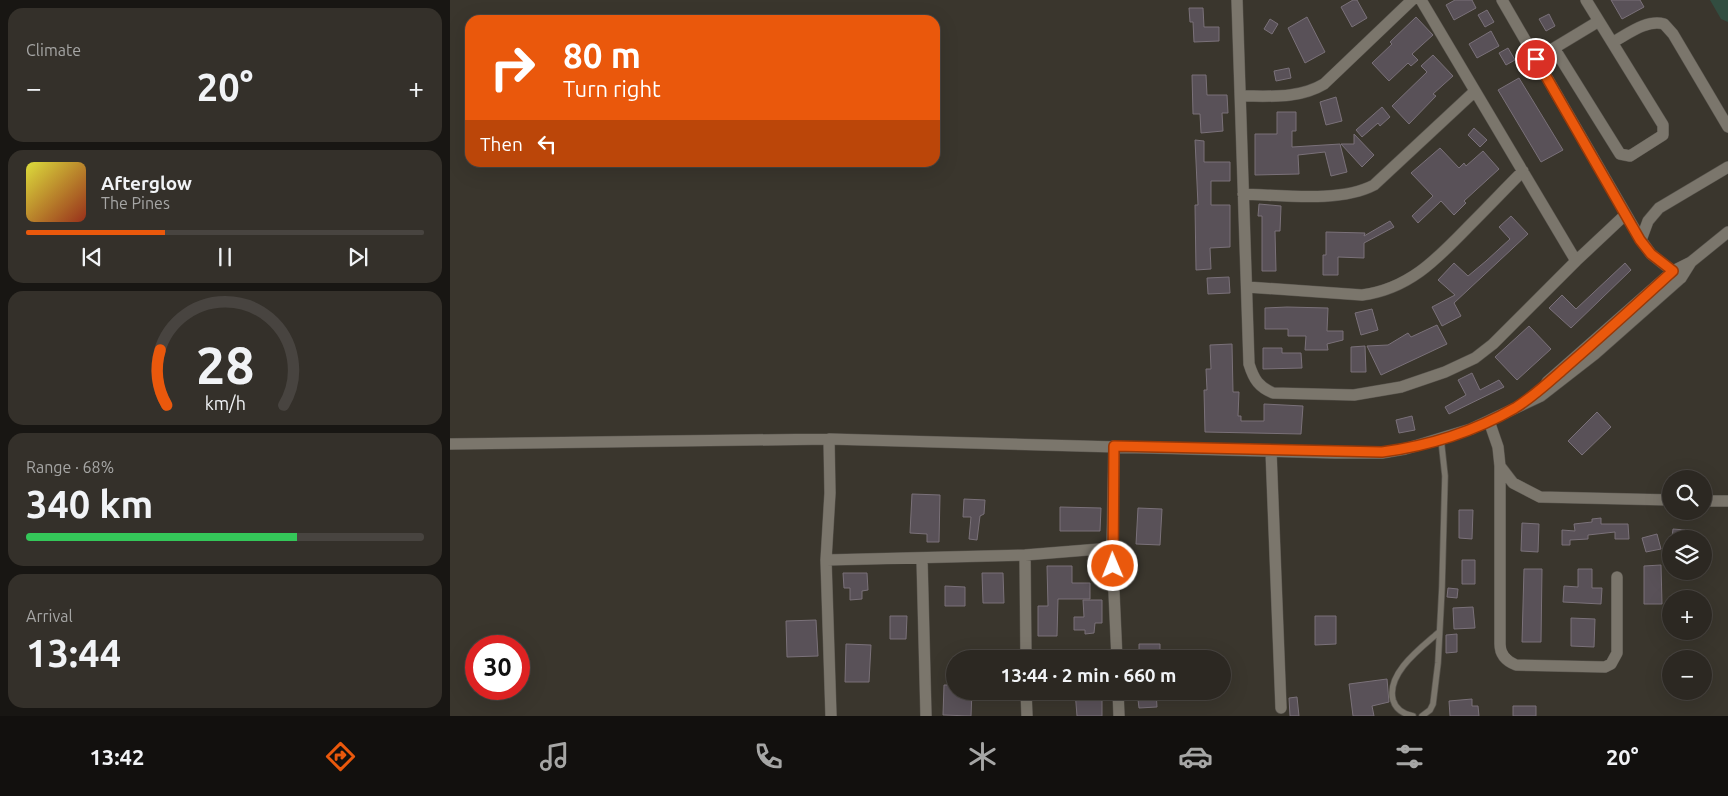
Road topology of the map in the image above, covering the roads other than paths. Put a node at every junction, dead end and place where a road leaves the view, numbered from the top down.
1 (1237, 0) edge
2 (1412, 0) edge
3 (1421, 0) edge
4 (1502, 0) edge
5 (1586, 0) edge
6 (1599, 21) junction
7 (1613, 42) junction
8 (1554, 48) junction
9 (1536, 59) junction
10 (1475, 91) junction
11 (1241, 96) junction
12 (1728, 127) edge
13 (1728, 167) edge
14 (1522, 171) junction
15 (1243, 194) junction
16 (1626, 214) junction
17 (1728, 232) edge
18 (1640, 240) junction
19 (1576, 260) junction
20 (1677, 274) junction
21 (1247, 288) junction
22 (1489, 421) junction
23 (829, 439) junction
24 (1442, 439) junction
25 (450, 444) edge
26 (1114, 446) junction
27 (1271, 451) junction
28 (1500, 466) junction
29 (1662, 500) edge
30 (1712, 501) edge
31 (1728, 501) edge
32 (1112, 548) junction
33 (1024, 555) junction
34 (922, 559) junction
35 (826, 560) junction
36 (1617, 577) dead end
37 (1439, 632) junction
38 (1026, 650) edge
39 (1117, 650) edge
40 (1026, 700) edge
41 (1118, 700) edge
42 (1281, 708) dead end
43 (830, 716) edge
44 (926, 716) edge
45 (1027, 716) edge
46 (1119, 716) edge
47 (1413, 716) edge
48 (1422, 716) edge

1 - 11 street
2 - 11 street
3 - 10 street
4 - 9 street
5 - 6 street
6 - 7 street
6 - 8 street
7 - 8 street
7 - 12 street
8 - 9 street
9 - 16 street
10 - 14 street
10 - 15 street
11 - 15 street
13 - 18 street
14 - 19 street
14 - 21 street
15 - 21 street
16 - 18 street
16 - 19 street
17 - 20 street
18 - 20 street
19 - 21 street
20 - 22 street
22 - 24 street
22 - 28 street
23 - 25 street
23 - 26 street
23 - 35 street
24 - 27 street
24 - 37 lane
26 - 27 street
26 - 32 street
27 - 42 street
28 - 29 street
28 - 36 street
30 - 31 street
32 - 33 street
32 - 39 street
33 - 34 street
33 - 38 street
34 - 35 street
34 - 44 street
35 - 43 street
37 - 47 lane
37 - 48 lane
40 - 45 street
41 - 46 street

